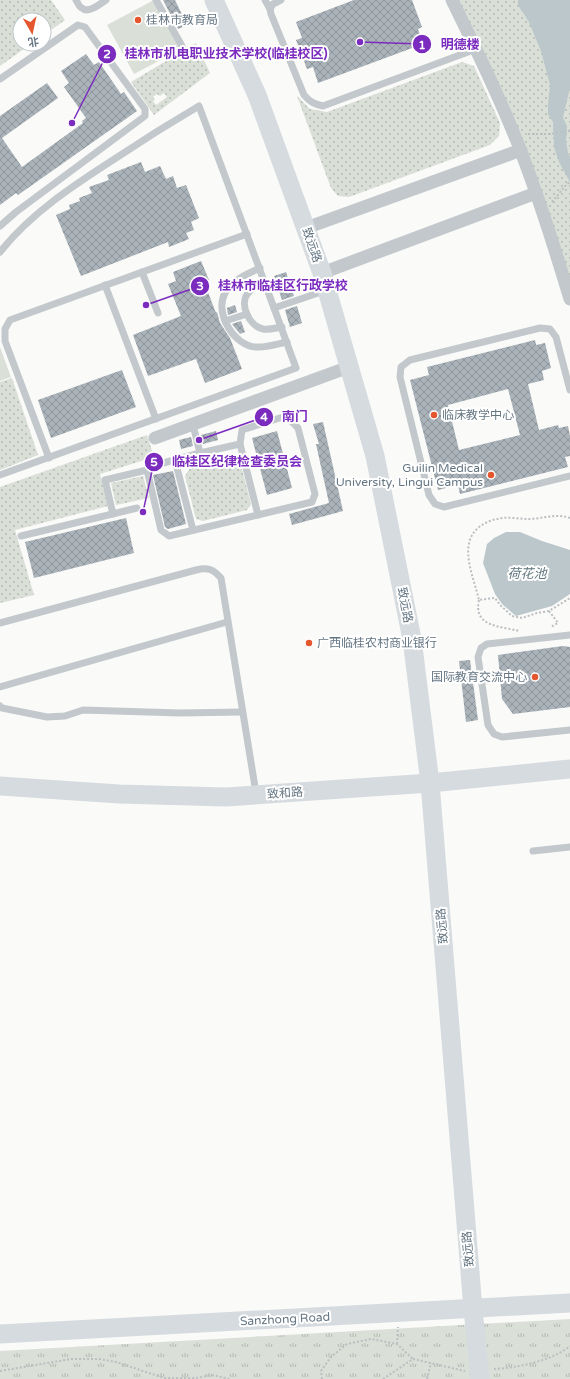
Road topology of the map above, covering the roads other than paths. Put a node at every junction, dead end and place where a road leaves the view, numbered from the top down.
1 (76, 0) edge
2 (106, 0) edge
3 (156, 0) edge
4 (214, 0) edge
5 (265, 0) edge
6 (281, 0) edge
7 (452, 0) edge
8 (270, 9) junction
9 (182, 46) dead end
10 (476, 49) junction
11 (0, 79) edge
12 (521, 150) junction
13 (536, 193) junction
14 (0, 226) edge
15 (306, 228) junction
16 (247, 234) junction
17 (0, 252) edge
18 (260, 268) junction
19 (142, 272) junction
20 (324, 281) junction
21 (266, 283) junction
22 (105, 285) junction
23 (570, 299) edge
24 (274, 308) junction
25 (158, 313) dead end
26 (247, 314) junction
27 (225, 321) junction
28 (282, 327) junction
29 (287, 342) junction
30 (349, 367) junction
31 (570, 390) edge
32 (156, 419) junction
33 (193, 425) junction
34 (155, 438) dead end
35 (240, 444) junction
36 (200, 453) junction
37 (49, 458) junction
38 (175, 460) junction
39 (147, 470) junction
40 (0, 475) edge
41 (570, 476) edge
42 (137, 508) dead end
43 (113, 514) junction
44 (258, 515) junction
45 (193, 530) junction
46 (21, 536) dead end
47 (227, 622) junction
48 (0, 623) edge
49 (570, 635) edge
50 (0, 687) edge
51 (0, 706) edge
52 (242, 712) junction
53 (570, 730) edge
54 (570, 769) edge
55 (430, 783) junction
56 (0, 786) edge
57 (256, 795) junction
58 (570, 847) edge
59 (532, 851) dead end
60 (570, 1303) edge
61 (473, 1309) junction
62 (0, 1334) edge
63 (480, 1379) edge

1 - 2 lane
3 - 9 lane
4 - 15 main road, 致远路
5 - 8 lane
6 - 8 lane
7 - 10 street
8 - 10 lane
10 - 12 street
11 - 14 lane
12 - 13 street
12 - 15 street
13 - 20 street
13 - 23 street
15 - 20 main road, 致远路
16 - 17 lane
16 - 18 lane
16 - 19 lane
18 - 21 lane
18 - 27 lane
19 - 22 lane
19 - 25 lane
20 - 24 lane
20 - 30 main road, 致远路
21 - 24 lane
21 - 26 lane
22 - 32 lane
22 - 37 lane
24 - 28 lane
26 - 27 lane
26 - 28 lane
27 - 29 lane
28 - 29 lane
29 - 32 lane
30 - 33 street
30 - 55 main road, 致远路
31 - 41 lane
32 - 37 lane
33 - 34 street
33 - 36 lane
35 - 36 lane
35 - 44 lane
35 - 44 lane
36 - 38 lane
37 - 40 lane
38 - 39 lane
38 - 45 lane
39 - 43 lane
39 - 45 lane
42 - 43 lane
43 - 46 lane
44 - 45 lane
47 - 48 lane
47 - 50 lane
47 - 52 lane
49 - 53 lane
51 - 52 lane
52 - 57 lane
54 - 55 main road, 致和路
55 - 57 main road, 致和路
55 - 61 main road, 致远路
56 - 57 main road, 致和路
58 - 59 lane
60 - 61 main road, Sanzhong Road
61 - 62 main road, Sanzhong Road
61 - 63 main road, 致远路

